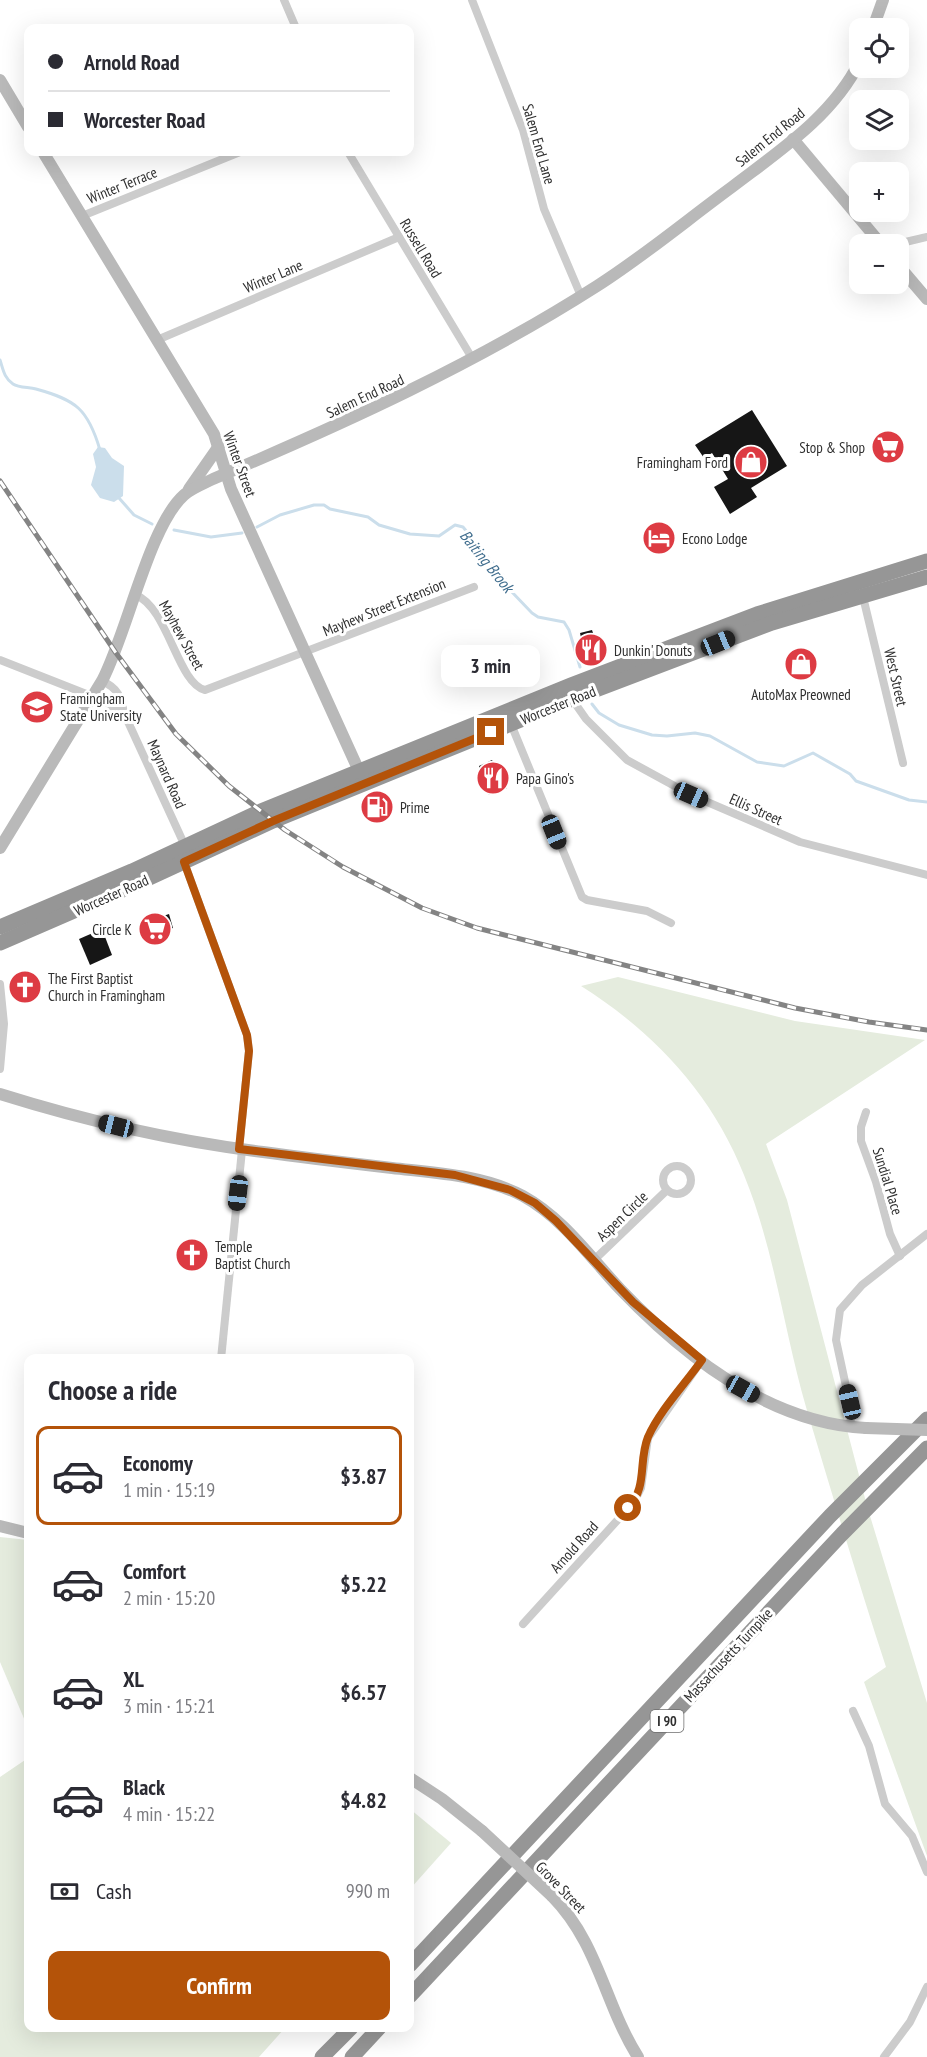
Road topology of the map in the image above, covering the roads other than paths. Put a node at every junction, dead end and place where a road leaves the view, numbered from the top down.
1 (284, 0) edge
2 (472, 0) edge
3 (883, 0) edge
4 (877, 18) edge
5 (292, 24) edge
6 (849, 78) edge
7 (0, 80) edge
8 (24, 120) edge
9 (793, 139) junction
10 (45, 156) edge
11 (230, 156) edge
12 (350, 156) edge
13 (82, 216) junction
14 (873, 234) edge
15 (399, 237) junction
16 (927, 237) edge
17 (909, 241) edge
18 (909, 278) edge
19 (581, 296) junction
20 (927, 299) edge
21 (157, 340) junction
22 (472, 358) junction
23 (219, 446) junction
24 (227, 473) junction
25 (185, 495) junction
26 (927, 561) edge
27 (927, 577) edge
28 (474, 587) dead end
29 (136, 595) junction
30 (862, 597) junction
31 (304, 653) junction
32 (0, 660) edge
33 (102, 681) junction
34 (94, 697) junction
35 (572, 699) junction
36 (124, 713) junction
37 (511, 724) junction
38 (903, 763) dead end
39 (359, 771) junction
40 (0, 848) edge
41 (185, 854) junction
42 (927, 875) edge
43 (54, 920) junction
44 (671, 924) dead end
45 (4, 925) edge
46 (0, 943) edge
47 (0, 949) edge
48 (0, 984) edge
49 (0, 1070) edge
50 (0, 1094) edge
51 (866, 1112) dead end
52 (240, 1149) junction
53 (667, 1190) dead end
54 (927, 1234) edge
55 (900, 1256) junction
56 (594, 1260) junction
57 (221, 1354) edge
58 (702, 1360) junction
59 (927, 1419) edge
60 (851, 1427) junction
61 (927, 1430) edge
62 (927, 1448) edge
63 (0, 1526) edge
64 (24, 1532) edge
65 (524, 1624) dead end
66 (853, 1711) dead end
67 (414, 1781) edge
68 (927, 1872) edge
69 (414, 1961) edge
70 (927, 1987) edge
71 (414, 1992) edge
72 (347, 2032) edge
73 (375, 2032) edge
74 (322, 2057) edge
75 (352, 2057) edge
76 (638, 2057) edge
77 (884, 2057) edge

1 - 5 street
2 - 19 street, Salem End Lane
3 - 4 street
6 - 9 street, Salem End Road
7 - 8 street
9 - 14 street
9 - 19 street, Salem End Road
10 - 13 street, Winter Street
11 - 13 street, Winter Terrace
12 - 15 street, Russell Road
13 - 21 street, Winter Street
15 - 21 street, Winter Lane
15 - 22 street, Russell Road
16 - 17 street
18 - 20 street
19 - 22 street, Salem End Road
21 - 23 street, Winter Street
22 - 24 street, Salem End Road
23 - 24 street, Winter Street
23 - 25 street
24 - 25 street, Salem End Road
24 - 31 street, Winter Street
25 - 29 street, Salem End Road
26 - 39 highway, Worcester Road
27 - 30 highway, Worcester Road
28 - 31 street, Mayhew Street Extension
29 - 31 street, Mayhew Street
29 - 33 street, Salem End Road
30 - 35 highway, Worcester Road
30 - 38 street, West Street
31 - 39 street, Winter Street
32 - 34 street
33 - 34 street, Salem End Road
33 - 36 street, Maynard Road
34 - 36 street
34 - 40 street, Salem End Road
35 - 37 highway, Worcester Road
35 - 42 street, Ellis Street
36 - 41 street, Maynard Road
37 - 41 highway, Worcester Road
37 - 44 street
39 - 41 highway, Worcester Road
41 - 43 highway, Worcester Road
41 - 45 highway, Worcester Road
41 - 52 street, Maynard Road
43 - 46 highway, Worcester Road
43 - 47 highway
48 - 49 street
50 - 52 street
51 - 55 street, Sundial Place
52 - 56 street
52 - 57 street, Maynard Road
53 - 56 street, Aspen Circle
54 - 55 street
55 - 60 street
56 - 58 street
58 - 60 street
58 - 65 street, Arnold Road
59 - 69 highway, Massachusetts Turnpike / I 90
60 - 61 street, bridge
62 - 71 highway, Massachusetts Turnpike / I 90
63 - 64 street
66 - 68 street
67 - 76 street, Grove Street, bridge
70 - 77 street
72 - 74 highway
73 - 75 highway

